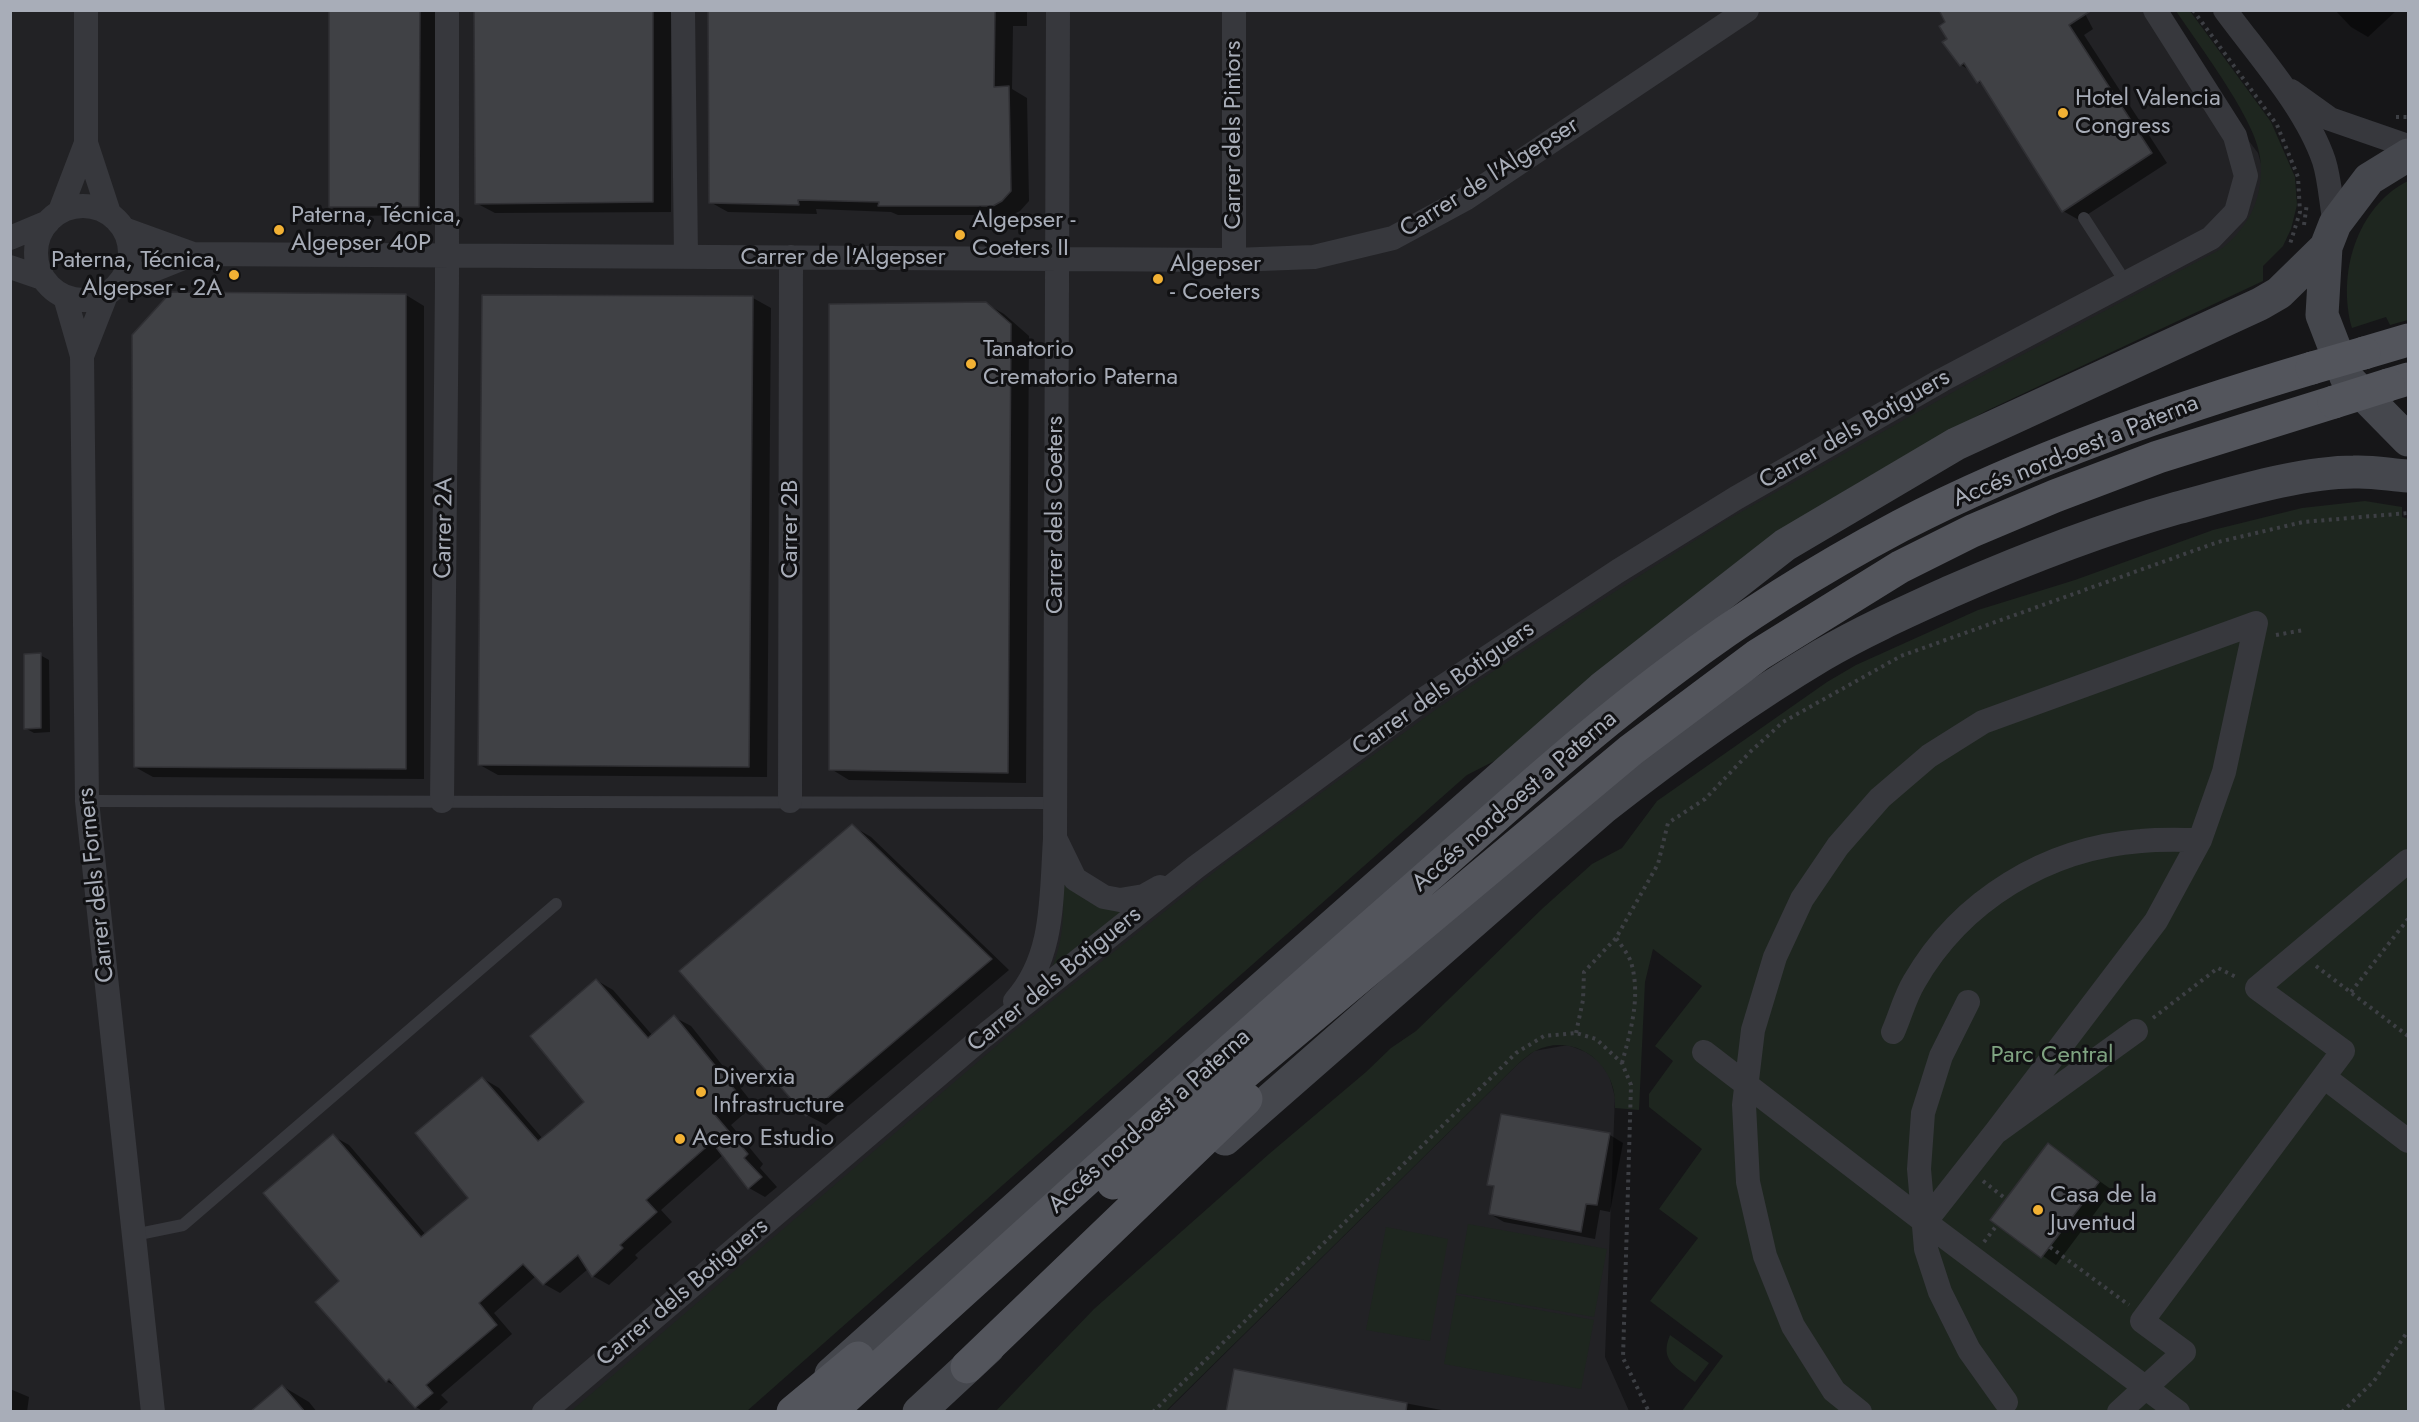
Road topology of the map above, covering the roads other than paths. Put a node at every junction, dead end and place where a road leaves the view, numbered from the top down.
1 (86, 10) edge
2 (447, 10) edge
3 (683, 10) edge
4 (1058, 10) edge
5 (1234, 10) edge
6 (1748, 10) edge
7 (2154, 10) edge
8 (2225, 10) edge
9 (2279, 82) junction
10 (86, 142) junction
11 (2409, 146) edge
12 (2409, 155) edge
13 (54, 217) junction
14 (2085, 218) dead end
15 (117, 221) junction
16 (2315, 237) junction
17 (10, 238) edge
18 (193, 254) junction
19 (447, 255) junction
20 (686, 257) junction
21 (791, 257) junction
22 (1057, 259) junction
23 (1234, 260) junction
24 (10, 267) edge
25 (42, 278) junction
26 (2126, 283) junction
27 (113, 289) junction
28 (65, 297) junction
29 (2409, 340) edge
30 (82, 356) junction
31 (2398, 382) edge
32 (2409, 440) edge
33 (2409, 476) edge
34 (87, 801) junction
35 (442, 801) junction
36 (790, 801) junction
37 (1056, 803) junction
38 (1561, 810) junction
39 (1055, 839) junction
40 (2200, 840) junction
41 (2409, 861) edge
42 (1196, 867) junction
43 (556, 904) dead end
44 (1968, 1002) dead end
45 (2136, 1031) road end
46 (1893, 1032) dead end
47 (984, 1036) junction
48 (1704, 1052) dead end
49 (1204, 1072) junction
50 (2324, 1077) junction
51 (1747, 1085) junction
52 (1995, 1133) junction
53 (2409, 1141) edge
54 (1925, 1222) junction
55 (134, 1235) junction
56 (967, 1367) junction
57 (2145, 1387) junction
58 (2007, 1402) dead end
59 (153, 1412) edge
60 (544, 1412) edge
61 (791, 1412) edge
62 (830, 1412) edge
63 (836, 1412) edge
64 (919, 1412) edge
65 (1860, 1412) edge
66 (2119, 1412) edge
67 (2178, 1412) edge

1 - 10 street
2 - 19 street, Carrer 2A
3 - 20 street
4 - 22 street, Carrer dels Coeters
5 - 23 street, Carrer dels Pintors
6 - 23 street, Carrer de l'Algepser
7 - 26 street, Carrer dels Botiguers
8 - 9 street
9 - 11 street
9 - 16 street
10 - 13 street
10 - 15 street
12 - 16 street
13 - 15 street
13 - 17 street
13 - 25 street
14 - 26 lane
15 - 18 street
15 - 27 street
16 - 32 street
16 - 61 street
18 - 19 street, Carrer de l'Algepser
18 - 27 street
19 - 20 street, Carrer de l'Algepser
19 - 35 street, Carrer 2A
20 - 21 street, Carrer de l'Algepser
21 - 22 street, Carrer de l'Algepser
21 - 36 street, Carrer 2B
22 - 23 street, Carrer de l'Algepser
22 - 37 street, Carrer dels Coeters
24 - 25 street
25 - 28 street
26 - 42 street, Carrer dels Botiguers
27 - 28 street
27 - 30 street, Carrer dels Forners
28 - 30 street, Carrer dels Forners
29 - 49 main road, Accés nord-oest a Paterna, bridge
30 - 34 street, Carrer dels Forners
31 - 38 main road, Accés nord-oest a Paterna, bridge
33 - 56 street
34 - 35 lane
34 - 55 street, Carrer dels Forners
35 - 36 lane
36 - 37 lane
37 - 39 street, Carrer dels Coeters
38 - 56 main road
38 - 63 main road, Accés nord-oest a Paterna
39 - 42 street, Carrer dels Coeters
39 - 47 street, Carrer dels Coeters
40 - 46 street
40 - 51 street
40 - 52 street
41 - 50 street
42 - 47 street, Carrer dels Botiguers
43 - 55 lane
44 - 54 street
45 - 52 street
47 - 60 street, Carrer dels Botiguers
48 - 51 street
49 - 61 main road
49 - 62 main road, Accés nord-oest a Paterna
50 - 53 street
50 - 57 street
51 - 54 street
51 - 65 street
52 - 54 street
54 - 57 street
54 - 58 street
55 - 59 street, Carrer dels Forners
56 - 64 street
57 - 66 street
57 - 67 street

